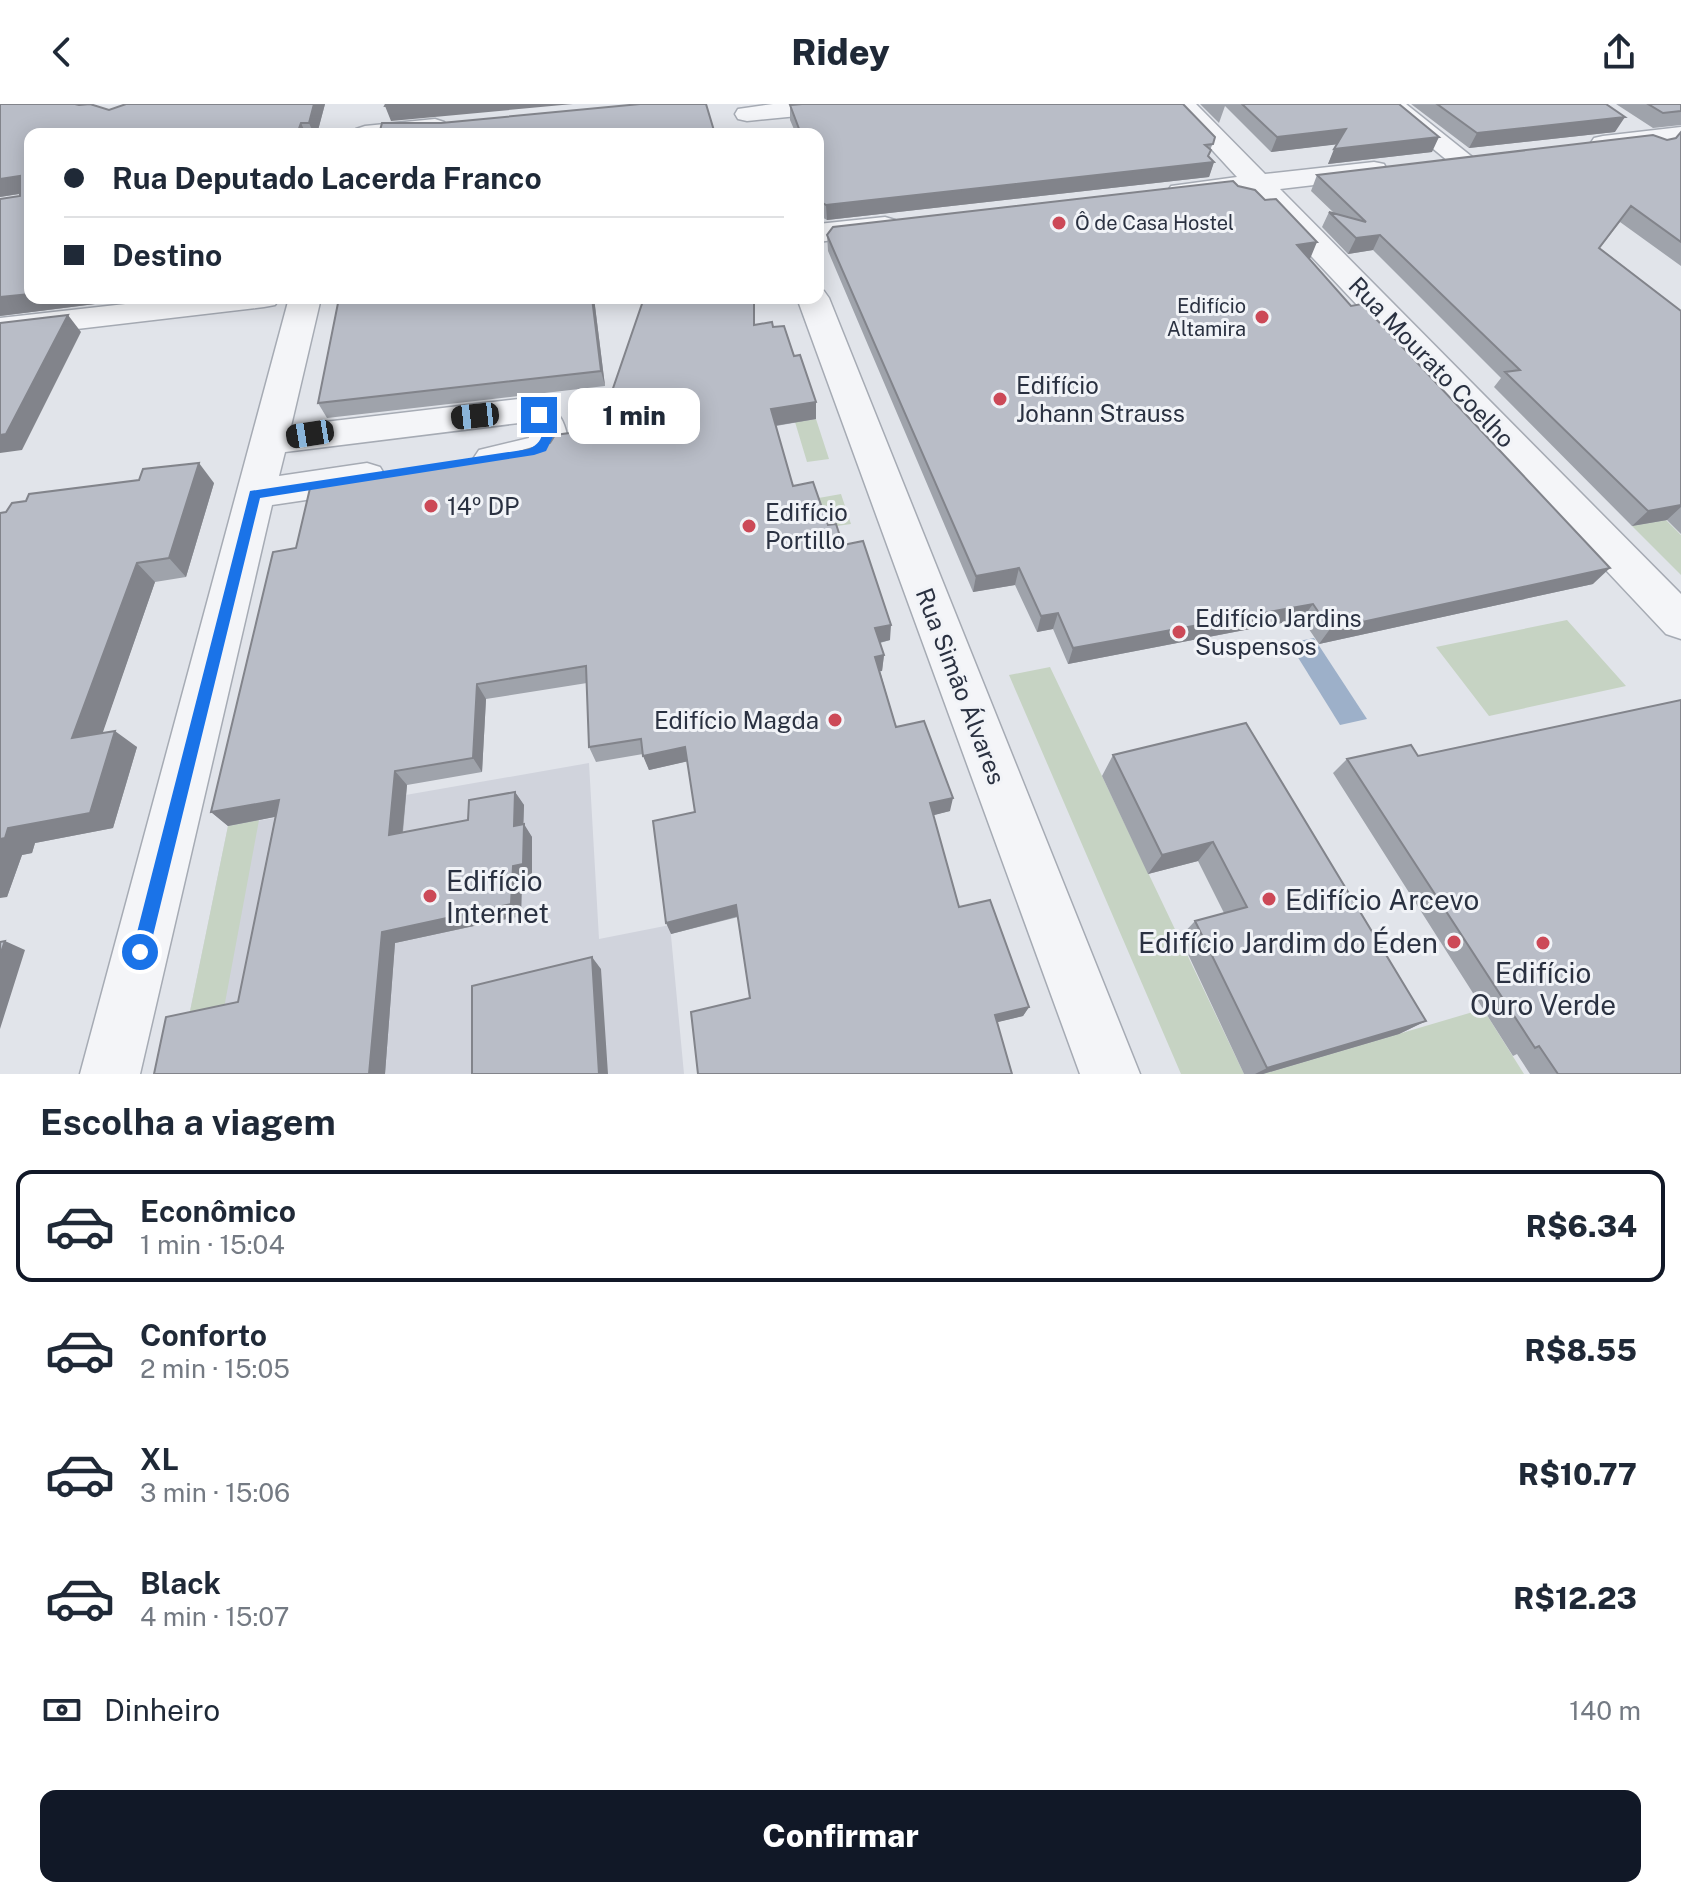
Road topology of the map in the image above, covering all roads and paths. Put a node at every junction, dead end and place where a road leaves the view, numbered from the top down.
1 (849, 104) edge
2 (1182, 104) edge
3 (1391, 104) edge
4 (748, 117) edge
5 (1617, 119) edge
6 (462, 125) edge
7 (380, 128) edge
8 (1681, 135) edge
9 (1648, 139) junction
10 (1580, 147) edge
11 (1492, 157) edge
12 (1463, 160) junction
13 (1681, 161) edge
14 (1432, 164) edge
15 (1401, 167) edge
16 (1259, 184) junction
17 (1153, 195) edge
18 (905, 223) edge
19 (824, 232) edge
20 (211, 304) edge
21 (303, 304) edge
22 (815, 304) edge
23 (0, 328) edge
24 (269, 441) junction
25 (461, 464) edge
26 (401, 472) edge
27 (255, 494) junction
28 (1681, 622) edge
29 (110, 1074) edge
30 (1110, 1074) edge

1 - 4 street
2 - 16 street, Rua Mourato Coelho
3 - 12 street
5 - 9 street
6 - 7 street
8 - 9 street
9 - 10 street
9 - 13 street
11 - 12 street
12 - 14 street
15 - 16 street
16 - 17 street
16 - 28 street, Rua Mourato Coelho
18 - 19 street
20 - 23 street
21 - 24 street
22 - 30 street, Rua Simão Álvares
24 - 25 street
24 - 27 street
26 - 27 street
27 - 29 street

